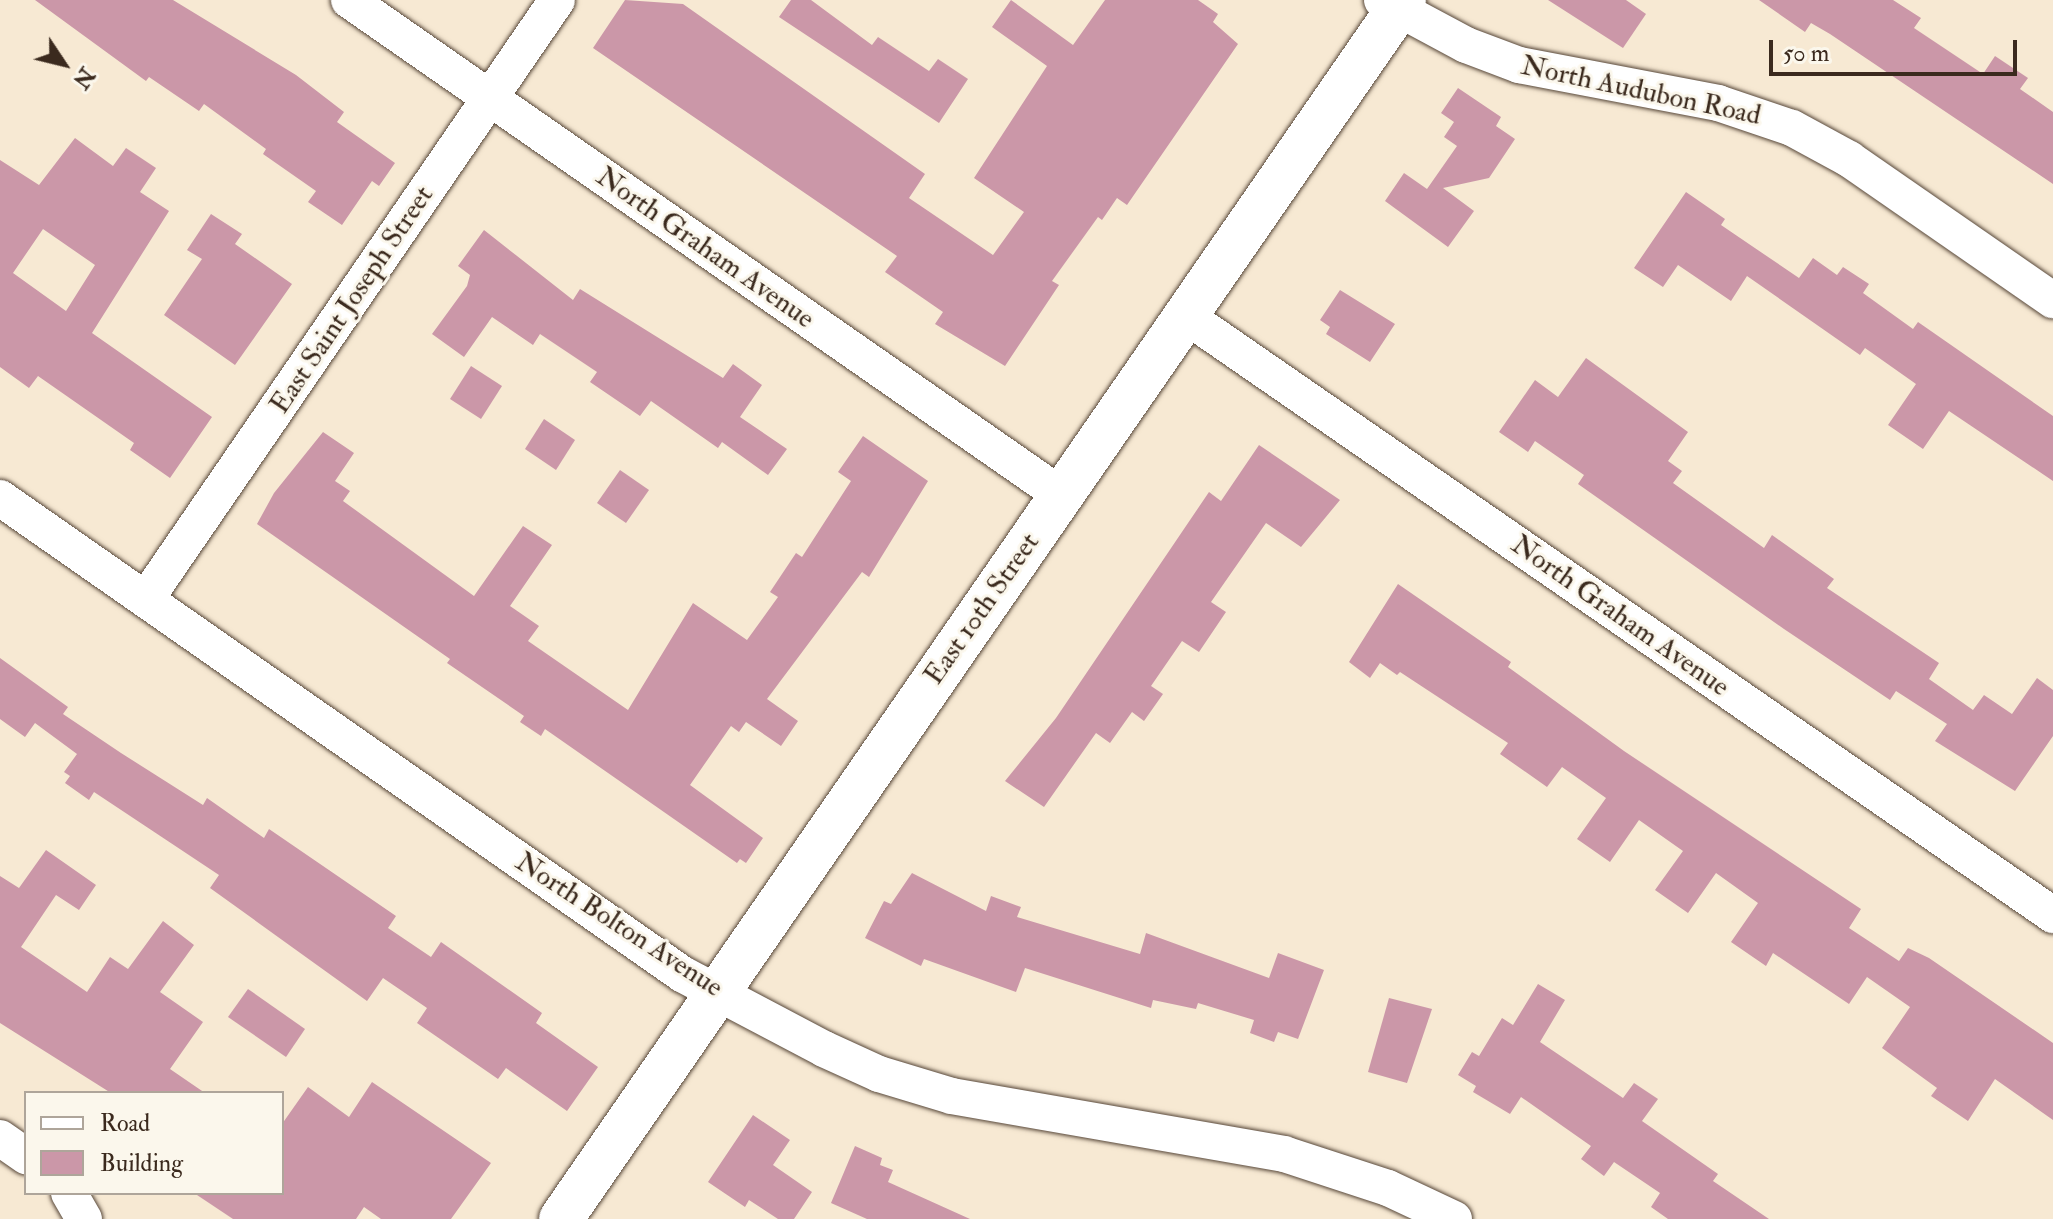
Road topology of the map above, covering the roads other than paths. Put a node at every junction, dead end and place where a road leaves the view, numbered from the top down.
1 (349, 0) edge
2 (557, 0) edge
3 (1394, 3) edge
4 (490, 98) junction
5 (2053, 300) edge
6 (1186, 316) junction
7 (1061, 495) junction
8 (0, 498) edge
9 (146, 599) junction
10 (2053, 915) edge
11 (718, 993) junction
12 (0, 1138) edge
13 (24, 1155) edge
14 (70, 1195) edge
15 (84, 1219) edge
16 (561, 1219) edge
17 (1454, 1219) edge

1 - 4 street, North Graham Avenue
2 - 4 street, East Saint Joseph Street
3 - 5 street, North Audubon Road
3 - 6 main road, East 10th Street
4 - 7 street, North Graham Avenue
4 - 9 street, East Saint Joseph Street
6 - 7 main road, East 10th Street
6 - 10 street, North Graham Avenue
7 - 11 main road, East 10th Street
8 - 9 street, North Bolton Avenue
9 - 11 street, North Bolton Avenue
11 - 16 main road, East 10th Street
11 - 17 street, North Bolton Avenue
12 - 13 street
14 - 15 street

